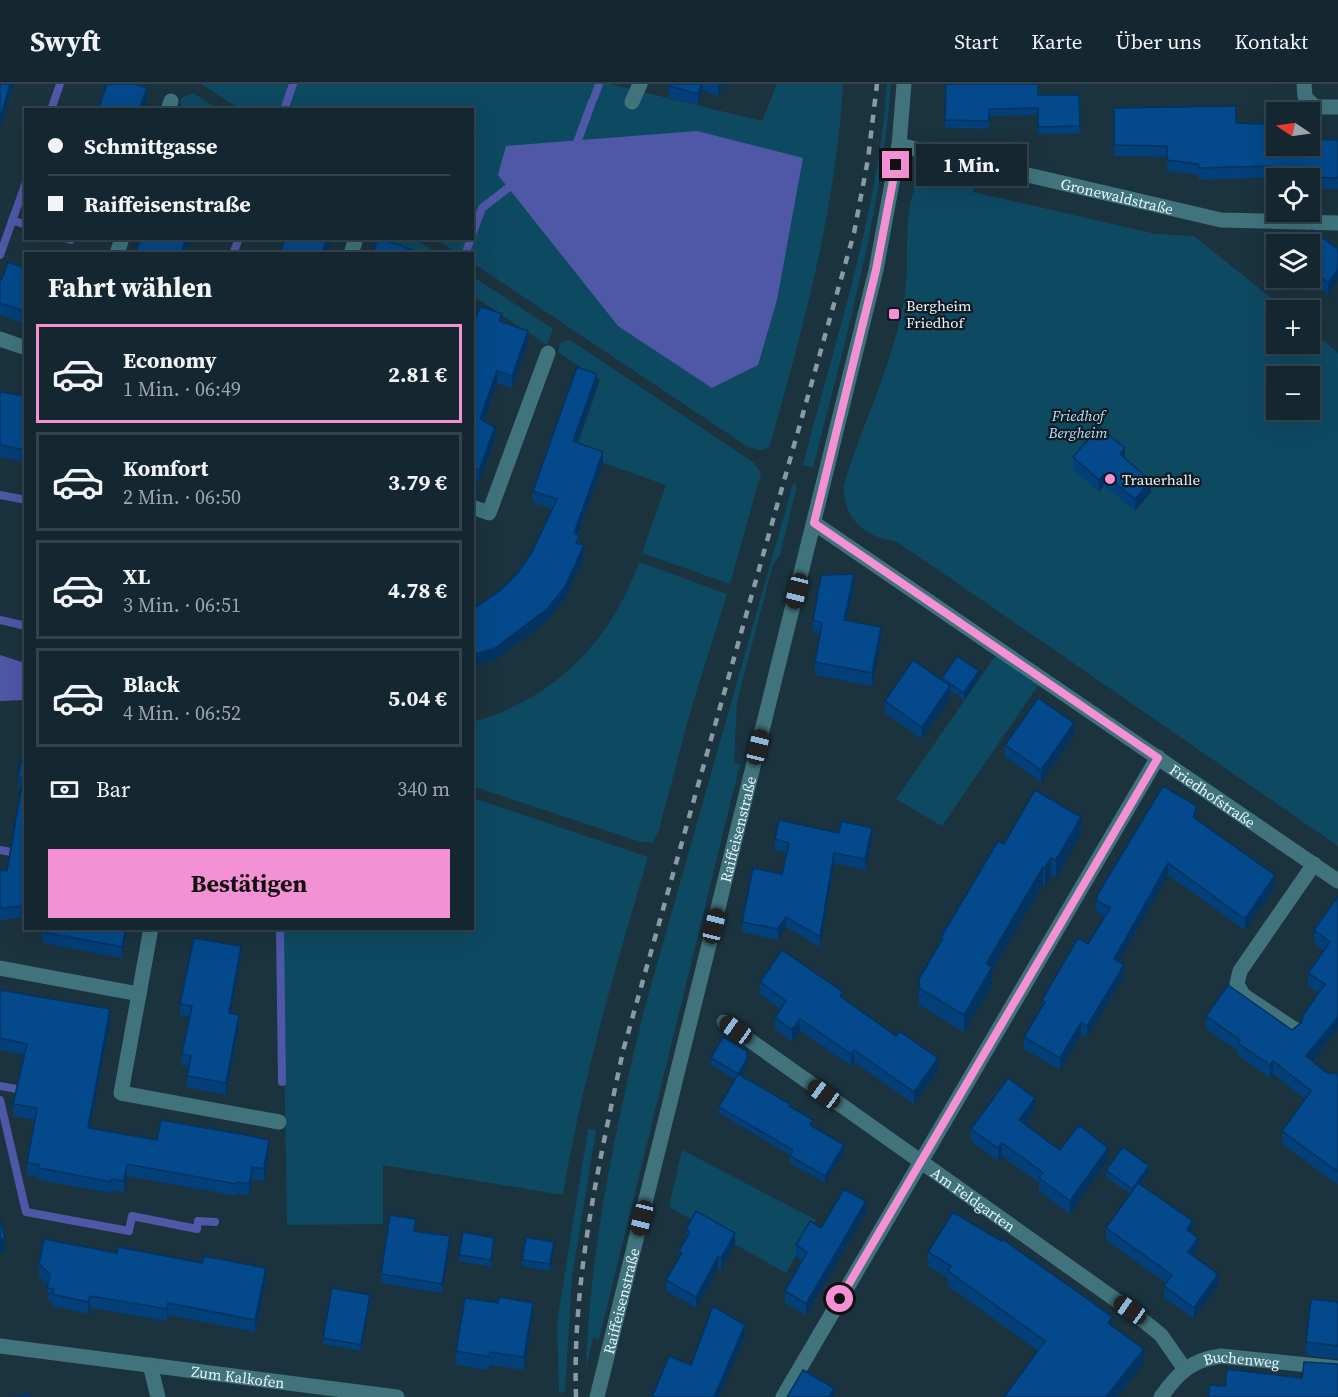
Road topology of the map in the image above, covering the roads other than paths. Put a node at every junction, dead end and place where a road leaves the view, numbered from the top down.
1 (640, 84) edge
2 (904, 84) edge
3 (1304, 84) edge
4 (632, 102) dead end
5 (1338, 107) edge
6 (899, 145) junction
7 (1338, 223) edge
8 (0, 339) edge
9 (24, 347) edge
10 (548, 353) dead end
11 (474, 508) edge
12 (814, 523) junction
13 (1158, 758) junction
14 (1314, 864) junction
15 (1338, 881) edge
16 (151, 930) edge
17 (0, 968) edge
18 (140, 994) junction
19 (724, 1022) dead end
20 (1294, 1029) edge
21 (279, 1122) dead end
22 (920, 1163) junction
23 (0, 1346) edge
24 (150, 1365) junction
25 (1184, 1368) junction
26 (1338, 1368) edge
27 (358, 1394) edge
28 (158, 1397) edge
29 (397, 1397) edge
30 (597, 1397) edge
31 (783, 1397) edge
32 (1161, 1397) edge

1 - 4 street
2 - 6 street, Raiffeisenstraße
3 - 5 street
6 - 7 street, Gronewaldstraße
6 - 12 street, Raiffeisenstraße
8 - 9 street
10 - 11 street
12 - 13 street, Friedhofstraße
12 - 30 street, Raiffeisenstraße
13 - 14 street, Friedhofstraße
13 - 22 street
14 - 15 street, Friedhofstraße
14 - 20 street
16 - 18 street
17 - 18 street
18 - 21 street
19 - 22 street, Am Feldgarten
22 - 25 street, Am Feldgarten
22 - 31 street
23 - 24 street, Zum Kalkofen
24 - 27 street, Zum Kalkofen
24 - 28 street
25 - 26 street, Buchenweg
25 - 32 street, Buchenweg
27 - 29 street, Zum Kalkofen

